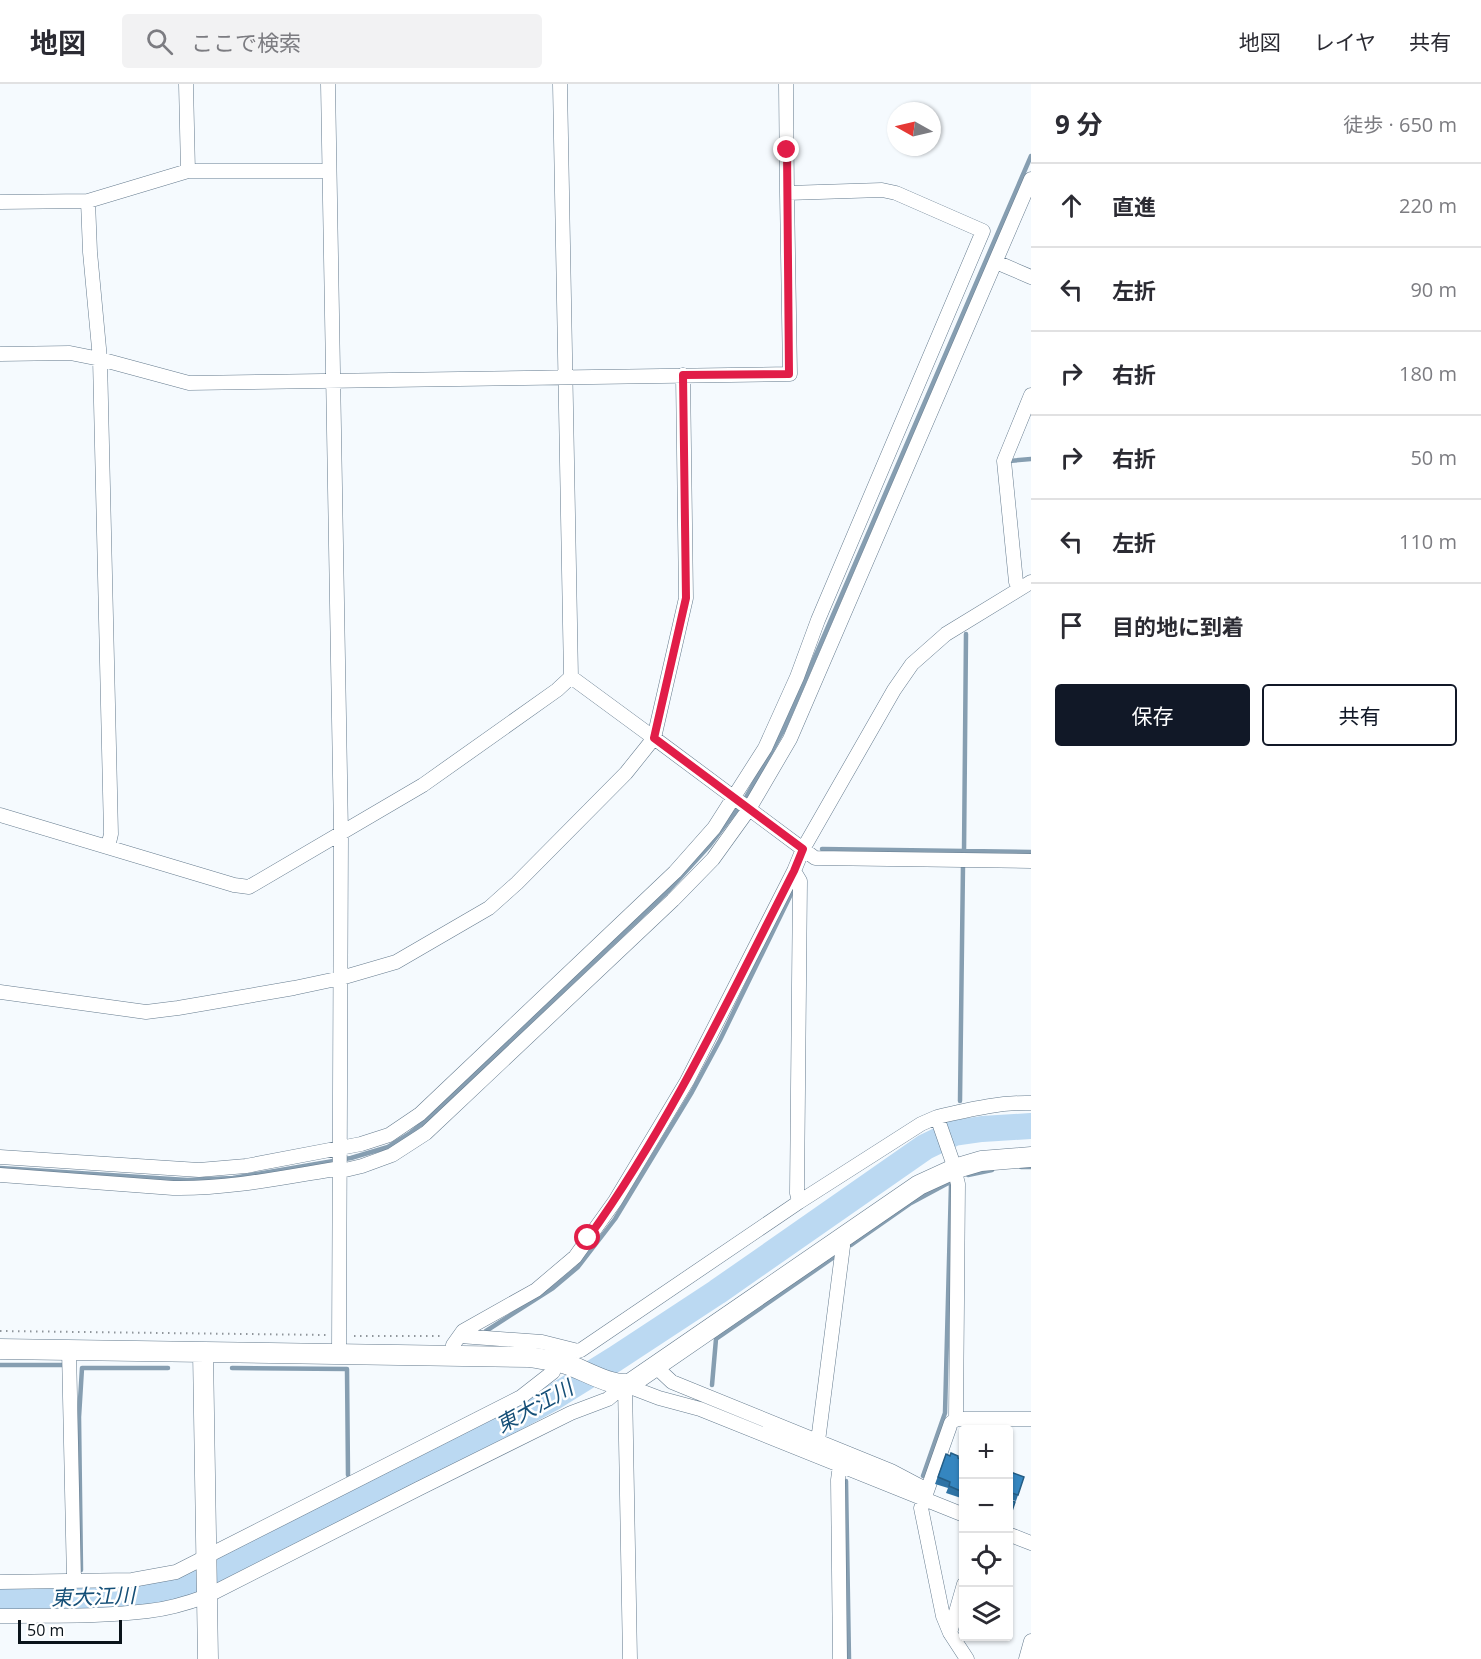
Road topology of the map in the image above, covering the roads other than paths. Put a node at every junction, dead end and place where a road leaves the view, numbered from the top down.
1 (186, 84) edge
2 (328, 84) edge
3 (560, 84) edge
4 (786, 84) edge
5 (188, 171) junction
6 (329, 171) junction
7 (1031, 178) edge
8 (787, 193) junction
9 (88, 201) junction
10 (0, 202) edge
11 (996, 262) junction
12 (1031, 277) edge
13 (0, 354) edge
14 (100, 359) junction
15 (683, 375) junction
16 (565, 377) junction
17 (333, 381) junction
18 (1031, 395) edge
19 (1026, 585) edge
20 (571, 677) junction
21 (654, 738) junction
22 (742, 804) junction
23 (0, 815) edge
24 (341, 833) junction
25 (108, 847) junction
26 (803, 849) junction
27 (1031, 861) edge
28 (794, 871) junction
29 (341, 978) junction
30 (0, 992) edge
31 (1031, 1103) edge
32 (938, 1120) junction
33 (0, 1157) edge
34 (1031, 1157) edge
35 (341, 1161) junction
36 (953, 1164) junction
37 (0, 1175) edge
38 (799, 1202) junction
39 (840, 1239) junction
40 (460, 1336) junction
41 (339, 1345) junction
42 (0, 1349) edge
43 (69, 1350) junction
44 (203, 1352) junction
45 (452, 1356) junction
46 (561, 1362) junction
47 (655, 1366) junction
48 (619, 1384) junction
49 (956, 1419) junction
50 (1031, 1419) edge
51 (818, 1441) junction
52 (840, 1466) junction
53 (926, 1494) junction
54 (959, 1513) edge
55 (1013, 1536) edge
56 (1031, 1543) edge
57 (206, 1558) junction
58 (74, 1581) junction
59 (0, 1582) edge
60 (962, 1587) edge
61 (206, 1593) junction
62 (0, 1616) edge
63 (950, 1633) junction
64 (1031, 1641) edge
65 (208, 1659) edge
66 (630, 1659) edge
67 (840, 1659) edge
68 (967, 1659) edge
69 (1026, 1659) edge

1 - 5 street
2 - 6 street
3 - 16 street
4 - 8 street
5 - 6 street
5 - 9 street
6 - 17 street
7 - 11 street
8 - 15 street
8 - 22 street
9 - 10 street
9 - 14 street
11 - 12 street
11 - 22 street
13 - 14 street
14 - 17 street
14 - 25 street
15 - 16 street
15 - 21 street
16 - 17 street
16 - 20 street
17 - 24 street
18 - 19 street
19 - 26 street
20 - 21 street
20 - 24 street
21 - 22 street
21 - 29 street
22 - 26 street
22 - 35 street
22 - 35 street
23 - 25 street
24 - 25 street
24 - 29 street
26 - 27 street
26 - 28 street
28 - 38 street
28 - 40 street
29 - 30 street
29 - 35 street
31 - 32 street
32 - 36 street
32 - 38 street
33 - 35 street
34 - 36 street
35 - 37 street
35 - 41 street
36 - 39 street
36 - 49 street
38 - 40 street
39 - 47 street
39 - 51 street
40 - 45 street
41 - 44 street
41 - 45 street
42 - 43 street
43 - 44 street
43 - 58 street
44 - 57 street
45 - 46 street
46 - 48 street
46 - 57 street
47 - 48 street
47 - 51 street
48 - 52 street
48 - 61 street
48 - 66 street
49 - 50 street
49 - 53 street
51 - 53 street
52 - 53 street
52 - 67 street
53 - 54 street
53 - 63 street
55 - 56 street
57 - 58 street
57 - 61 street
58 - 59 street
60 - 63 street
61 - 62 street
61 - 65 street
63 - 68 street
64 - 69 street

